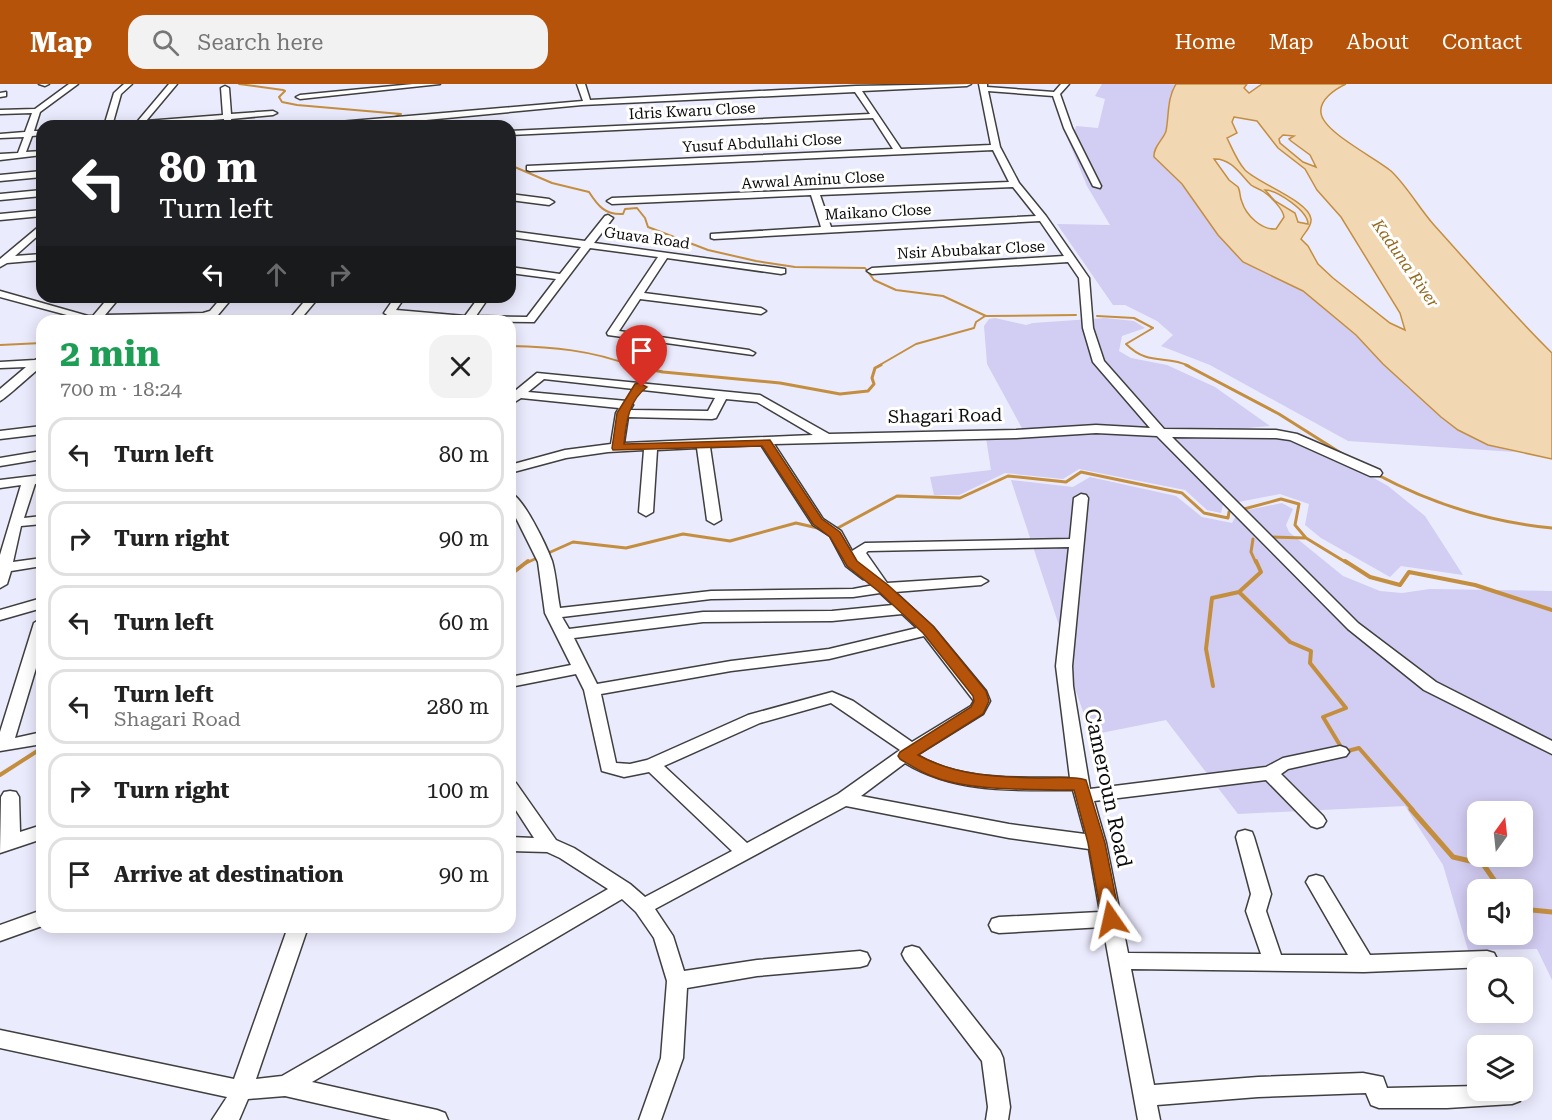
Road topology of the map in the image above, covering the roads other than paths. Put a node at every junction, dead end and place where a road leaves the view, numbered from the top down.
1 (74, 84) edge
2 (128, 84) edge
3 (173, 84) edge
4 (436, 84) edge
5 (580, 84) edge
6 (588, 84) edge
7 (684, 84) edge
8 (898, 84) edge
9 (967, 84) edge
10 (1065, 84) edge
11 (407, 85) edge
12 (983, 86) edge
13 (813, 87) edge
14 (225, 88) dead end
15 (856, 88) junction
16 (689, 94) junction
17 (1056, 94) junction
18 (300, 98) dead end
19 (590, 99) junction
20 (37, 111) junction
21 (0, 112) edge
22 (273, 113) dead end
23 (228, 116) junction
24 (876, 116) junction
25 (110, 120) edge
26 (143, 120) edge
27 (188, 120) edge
28 (228, 120) edge
29 (393, 120) joint
30 (36, 133) edge
31 (516, 133) edge
32 (30, 134) junction
33 (0, 136) edge
34 (996, 147) junction
35 (898, 150) junction
36 (22, 152) junction
37 (36, 152) edge
38 (36, 153) edge
39 (0, 156) edge
40 (530, 168) dead end
41 (36, 175) edge
42 (0, 178) edge
43 (1015, 184) junction
44 (1097, 186) dead end
45 (815, 193) junction
46 (36, 194) edge
47 (0, 197) edge
48 (516, 198) edge
49 (549, 201) dead end
50 (612, 201) dead end
51 (36, 214) edge
52 (0, 217) edge
53 (608, 218) dead end
54 (1043, 218) junction
55 (827, 230) junction
56 (36, 235) edge
57 (516, 235) edge
58 (714, 236) dead end
59 (588, 245) junction
60 (664, 255) junction
61 (36, 258) edge
62 (1072, 259) junction
63 (3, 262) edge
64 (516, 271) edge
65 (781, 271) dead end
66 (872, 271) dead end
67 (563, 277) junction
68 (0, 294) edge
69 (637, 295) junction
70 (108, 303) edge
71 (223, 303) edge
72 (309, 303) edge
73 (396, 303) edge
74 (761, 311) dead end
75 (79, 315) edge
76 (94, 315) edge
77 (207, 315) edge
78 (298, 315) edge
79 (412, 315) edge
80 (516, 320) edge
81 (749, 353) dead end
82 (36, 362) edge
83 (0, 365) edge
84 (36, 365) edge
85 (589, 381) junction
86 (642, 387) junction
87 (2, 393) edge
88 (516, 393) edge
89 (516, 394) edge
90 (722, 396) junction
91 (574, 398) junction
92 (625, 409) junction
93 (36, 431) edge
94 (1159, 431) junction
95 (0, 435) edge
96 (826, 438) junction
97 (765, 442) junction
98 (704, 445) junction
99 (651, 446) junction
100 (617, 448) junction
101 (36, 456) edge
102 (0, 462) edge
103 (516, 467) edge
104 (1375, 473) dead end
105 (35, 481) edge
106 (0, 484) edge
107 (1081, 498) dead end
108 (516, 505) edge
109 (646, 512) dead end
110 (714, 520) dead end
111 (36, 521) edge
112 (15, 523) junction
113 (6, 541) edge
114 (1076, 543) junction
115 (36, 563) edge
116 (6, 567) junction
117 (981, 581) dead end
118 (0, 584) edge
119 (883, 588) junction
120 (36, 605) edge
121 (904, 609) junction
122 (553, 613) junction
123 (0, 615) edge
124 (928, 630) junction
125 (563, 635) junction
126 (36, 642) edge
127 (582, 668) junction
128 (516, 681) edge
129 (592, 690) junction
130 (36, 739) edge
131 (1552, 748) edge
132 (1340, 752) dead end
133 (909, 753) junction
134 (652, 765) junction
135 (1270, 772) junction
136 (1082, 790) junction
137 (516, 796) edge
138 (10, 797) dead end
139 (844, 799) junction
140 (1317, 821) dead end
141 (36, 834) edge
142 (1245, 837) dead end
143 (1097, 843) junction
144 (6, 844) edge
145 (516, 844) edge
146 (549, 844) junction
147 (744, 851) junction
148 (1316, 882) dead end
149 (623, 889) junction
150 (643, 907) junction
151 (1111, 919) junction
152 (36, 920) edge
153 (999, 925) dead end
154 (0, 933) edge
155 (296, 933) edge
156 (912, 954) dead end
157 (860, 960) dead end
158 (1467, 960) edge
159 (1119, 961) junction
160 (1274, 963) junction
161 (1365, 964) junction
162 (676, 981) junction
163 (0, 1039) edge
164 (285, 1086) junction
165 (241, 1090) junction
166 (1145, 1096) junction
167 (1467, 1097) edge
168 (229, 1118) edge
169 (437, 1120) edge
170 (650, 1120) edge
171 (997, 1120) edge
172 (1149, 1120) edge

1 - 20 street
2 - 25 street
3 - 26 street
4 - 11 street
5 - 19 street
6 - 19 street
7 - 16 street
8 - 13 street
9 - 15 street
10 - 17 street
11 - 18 street
12 - 17 street
12 - 34 street
13 - 15 street
13 - 16 street
13 - 29 street
14 - 23 street
15 - 24 street
16 - 19 street
17 - 44 street
19 - 29 street
20 - 21 street
20 - 32 street
22 - 23 street
23 - 27 street
23 - 28 street
24 - 31 street, Idris Kwaru Close
24 - 35 street
30 - 32 street
32 - 33 street
32 - 36 street
34 - 35 street, Yusuf Abdullahi Close
34 - 43 street
35 - 40 street, Yusuf Abdullahi Close
36 - 37 street
36 - 39 street
38 - 39 street
41 - 42 street
43 - 45 street, Awwal Aminu Close
43 - 54 street
45 - 50 street, Awwal Aminu Close
45 - 55 street
46 - 47 street
48 - 49 street
51 - 52 street
53 - 59 street
54 - 55 street, Maikano Close
54 - 62 street
55 - 58 street, Maikano Close
56 - 63 street
57 - 59 street, Guava Road
59 - 60 street, Guava Road
59 - 67 street
60 - 65 street, Guava Road
60 - 69 street
61 - 63 street
62 - 66 street, Nsir Abubakar Close
62 - 94 street
64 - 67 street
67 - 80 street
68 - 75 street
69 - 74 street
69 - 81 street
70 - 76 street
71 - 77 street
72 - 78 street
73 - 79 street
82 - 83 street
84 - 87 street
85 - 86 street
85 - 88 street
85 - 91 street
86 - 90 street
86 - 92 street
89 - 91 street
90 - 92 street
90 - 96 street
91 - 92 street
92 - 100 street
93 - 95 street
94 - 96 street, Shagari Road
94 - 104 street, Shagari Road
94 - 131 street
96 - 97 street, Shagari Road
97 - 98 street, Shagari Road
97 - 119 street
98 - 99 street, Shagari Road
98 - 110 street
99 - 100 street, Shagari Road
99 - 109 street
100 - 103 street, Shagari Road
101 - 102 street
105 - 106 street
105 - 112 street
107 - 114 street, Cameroun Road
108 - 122 street
111 - 112 street
112 - 113 street
113 - 116 street
114 - 119 street
114 - 136 street, Cameroun Road
115 - 116 street
116 - 118 street
117 - 119 street
119 - 121 street
119 - 122 street
120 - 123 street
121 - 124 street
121 - 125 street
122 - 125 street
124 - 129 street
124 - 133 street
125 - 127 street
126 - 130 street
127 - 128 street
127 - 129 street
129 - 134 street
132 - 135 street
133 - 134 street
133 - 136 street
133 - 139 street
134 - 147 street
135 - 136 street
135 - 140 street
136 - 143 street, Cameroun Road
137 - 146 street
138 - 144 street
139 - 143 street
139 - 147 street
141 - 144 street
142 - 160 street
143 - 151 street, Cameroun Road
145 - 146 street
146 - 149 street
147 - 150 street
148 - 161 street
149 - 150 street
149 - 164 street
150 - 162 street
151 - 153 street
151 - 159 street, Cameroun Road
152 - 154 street
155 - 165 street
156 - 171 street
157 - 162 street
158 - 161 street
159 - 160 street
159 - 166 street, Cameroun Road
160 - 161 street
162 - 170 street
163 - 165 street
164 - 165 street
164 - 169 street
165 - 168 street
166 - 167 street
166 - 172 street, Cameroun Road

